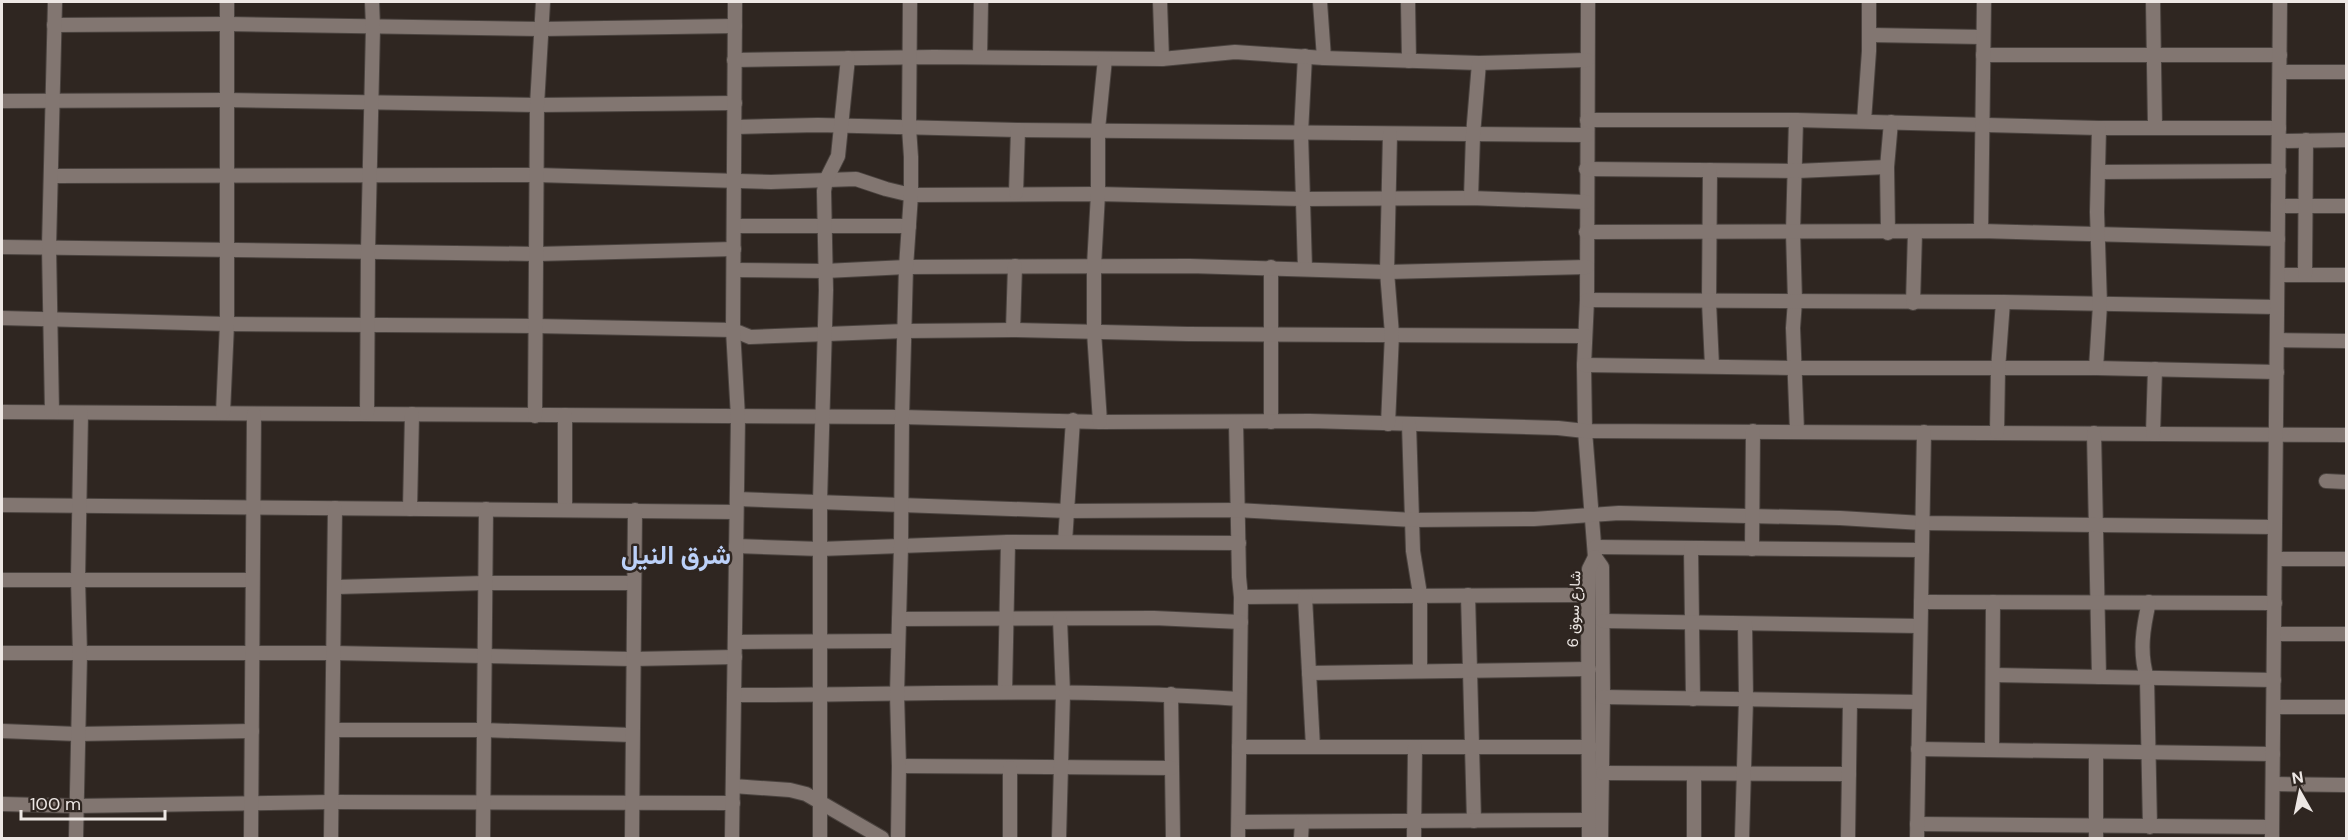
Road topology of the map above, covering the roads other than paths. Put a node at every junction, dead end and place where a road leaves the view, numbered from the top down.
1 (55, 2) edge
2 (227, 2) edge
3 (372, 2) edge
4 (543, 2) edge
5 (735, 2) edge
6 (910, 2) edge
7 (981, 2) edge
8 (1160, 2) edge
9 (1320, 2) edge
10 (1408, 2) edge
11 (1588, 2) edge
12 (1869, 2) edge
13 (1984, 2) edge
14 (2154, 2) edge
15 (2280, 2) edge
16 (227, 24) junction
17 (54, 25) junction
18 (735, 26) junction
19 (373, 27) junction
20 (540, 29) junction
21 (1870, 35) junction
22 (1983, 37) junction
23 (1983, 54) junction
24 (2280, 55) junction
25 (1305, 56) junction
26 (2153, 56) junction
27 (910, 57) junction
28 (980, 57) junction
29 (1324, 57) junction
30 (848, 58) junction
31 (1105, 59) junction
32 (1162, 59) junction
33 (734, 60) junction
34 (1587, 60) junction
35 (1409, 61) junction
36 (1479, 63) junction
37 (2280, 72) junction
38 (2346, 72) edge
39 (226, 100) junction
40 (2, 101) edge
41 (54, 101) junction
42 (372, 103) junction
43 (735, 103) junction
44 (537, 105) junction
45 (1796, 120) junction
46 (1864, 121) junction
47 (1891, 122) junction
48 (1982, 126) junction
49 (735, 127) junction
50 (841, 127) junction
51 (2155, 127) junction
52 (909, 128) junction
53 (1587, 128) junction
54 (2099, 128) junction
55 (1098, 129) junction
56 (1018, 130) junction
57 (1301, 134) junction
58 (1390, 134) junction
59 (2279, 134) junction
60 (1473, 135) junction
61 (2306, 140) junction
62 (2346, 140) edge
63 (1887, 167) junction
64 (1586, 169) junction
65 (1710, 170) junction
66 (1797, 171) junction
67 (2279, 171) junction
68 (2099, 172) junction
69 (370, 174) junction
70 (228, 175) junction
71 (537, 175) junction
72 (52, 176) junction
73 (826, 180) junction
74 (734, 182) junction
75 (1016, 193) junction
76 (1098, 194) junction
77 (911, 195) junction
78 (1390, 197) junction
79 (1471, 198) junction
80 (1303, 199) junction
81 (1586, 202) junction
82 (2278, 206) junction
83 (2346, 206) edge
84 (2306, 207) junction
85 (734, 226) junction
86 (909, 226) junction
87 (825, 228) junction
88 (1708, 231) junction
89 (1981, 231) junction
90 (1586, 232) junction
91 (1793, 232) junction
92 (1915, 232) junction
93 (1888, 233) junction
94 (2099, 235) junction
95 (2278, 239) junction
96 (2, 247) edge
97 (49, 247) junction
98 (734, 249) junction
99 (227, 250) junction
100 (368, 251) junction
101 (537, 254) junction
102 (1015, 266) junction
103 (1094, 266) junction
104 (906, 267) junction
105 (1270, 267) junction
106 (1587, 267) junction
107 (1305, 268) junction
108 (734, 270) junction
109 (825, 271) junction
110 (1387, 272) junction
111 (2278, 274) junction
112 (2305, 275) junction
113 (2346, 275) edge
114 (1587, 300) junction
115 (1796, 301) junction
116 (1709, 302) junction
117 (2003, 302) junction
118 (1913, 303) junction
119 (2100, 305) junction
120 (2277, 307) junction
121 (2, 318) edge
122 (50, 319) junction
123 (227, 324) junction
124 (369, 326) junction
125 (535, 326) junction
126 (733, 330) junction
127 (1013, 330) junction
128 (904, 331) junction
129 (1094, 332) junction
130 (1392, 333) junction
131 (1269, 334) junction
132 (824, 335) junction
133 (1585, 336) junction
134 (2277, 340) junction
135 (2346, 341) edge
136 (1584, 365) junction
137 (1712, 366) junction
138 (1793, 368) junction
139 (2096, 368) junction
140 (1998, 369) junction
141 (2155, 369) junction
142 (2277, 372) junction
143 (2, 412) edge
144 (52, 412) junction
145 (223, 413) junction
146 (81, 414) junction
147 (254, 414) junction
148 (367, 414) junction
149 (411, 414) junction
150 (565, 415) junction
151 (535, 416) junction
152 (738, 417) junction
153 (902, 417) junction
154 (822, 418) junction
155 (1073, 420) junction
156 (1100, 422) junction
157 (1271, 422) junction
158 (1236, 423) junction
159 (1388, 424) junction
160 (1409, 424) junction
161 (1586, 431) junction
162 (1753, 431) junction
163 (1797, 431) junction
164 (1924, 432) junction
165 (1997, 432) junction
166 (2094, 433) junction
167 (2153, 434) junction
168 (2276, 435) junction
169 (2346, 435) edge
170 (2326, 482) dead end
171 (2346, 482) edge
172 (820, 501) junction
173 (2, 504) edge
174 (79, 505) junction
175 (737, 505) junction
176 (902, 506) junction
177 (255, 507) junction
178 (335, 508) junction
179 (410, 509) junction
180 (486, 509) junction
181 (565, 509) junction
182 (635, 510) junction
183 (1237, 510) junction
184 (1068, 511) junction
185 (1593, 514) junction
186 (1751, 517) junction
187 (1413, 520) junction
188 (1922, 523) junction
189 (2095, 525) junction
190 (2275, 527) junction
191 (1008, 542) junction
192 (1065, 542) junction
193 (1239, 543) junction
194 (736, 546) junction
195 (901, 546) junction
196 (1691, 548) junction
197 (820, 549) junction
198 (1752, 549) junction
199 (1922, 550) junction
200 (1595, 552) junction
201 (2275, 559) junction
202 (2346, 559) edge
203 (78, 579) junction
204 (2, 580) edge
205 (252, 580) junction
206 (485, 583) junction
207 (634, 583) junction
208 (336, 587) junction
209 (1420, 594) junction
210 (1588, 594) junction
211 (1468, 595) junction
212 (1241, 597) junction
213 (1305, 597) junction
214 (1921, 602) junction
215 (1993, 602) junction
216 (2097, 602) junction
217 (2149, 602) junction
218 (2275, 603) junction
219 (1007, 618) junction
220 (898, 619) junction
221 (1060, 619) junction
222 (1602, 621) junction
223 (1241, 622) junction
224 (1692, 623) junction
225 (1745, 624) junction
226 (1920, 627) junction
227 (2274, 634) junction
228 (2346, 634) edge
229 (898, 640) junction
230 (735, 642) junction
231 (820, 642) junction
232 (2, 653) edge
233 (334, 653) junction
234 (80, 654) junction
235 (252, 654) junction
236 (485, 656) junction
237 (735, 657) junction
238 (632, 659) junction
239 (1589, 669) junction
240 (1420, 671) junction
241 (1471, 671) junction
242 (1309, 673) junction
243 (1993, 675) junction
244 (2099, 676) junction
245 (2147, 678) junction
246 (2274, 680) junction
247 (1005, 692) junction
248 (1063, 693) junction
249 (897, 694) junction
250 (1170, 694) junction
251 (734, 695) junction
252 (820, 695) junction
253 (1603, 697) junction
254 (1239, 699) junction
255 (1693, 699) junction
256 (1746, 699) junction
257 (1850, 701) junction
258 (1919, 702) junction
259 (2274, 707) junction
260 (2346, 707) edge
261 (334, 730) junction
262 (483, 730) junction
263 (2, 731) edge
264 (252, 731) junction
265 (77, 734) junction
266 (632, 735) junction
267 (1239, 747) junction
268 (1313, 747) junction
269 (1415, 747) junction
270 (1474, 747) junction
271 (1590, 747) junction
272 (1918, 749) junction
273 (1992, 750) junction
274 (2096, 752) junction
275 (2149, 752) junction
276 (2273, 754) junction
277 (900, 766) junction
278 (1010, 768) junction
279 (1172, 768) junction
280 (1061, 769) junction
281 (1603, 773) junction
282 (1694, 774) junction
283 (1743, 774) junction
284 (1849, 774) junction
285 (2273, 784) junction
286 (2346, 785) edge
287 (733, 786) junction
288 (332, 802) junction
289 (633, 802) junction
290 (483, 803) junction
291 (733, 803) junction
292 (821, 803) junction
293 (2, 804) edge
294 (251, 804) junction
295 (75, 806) junction
296 (1474, 820) junction
297 (1589, 820) junction
298 (1413, 821) junction
299 (1240, 822) junction
300 (1302, 822) junction
301 (2150, 827) junction
302 (1917, 831) edge
303 (1985, 832) edge
304 (2096, 832) edge
305 (2272, 833) edge
306 (76, 838) edge
307 (251, 838) edge
308 (331, 838) edge
309 (483, 838) edge
310 (632, 838) edge
311 (732, 838) edge
312 (820, 838) edge
313 (882, 838) edge
314 (898, 838) edge
315 (1010, 838) edge
316 (1059, 838) edge
317 (1173, 838) edge
318 (1238, 838) edge
319 (1301, 838) edge
320 (1414, 838) edge
321 (1589, 838) edge
322 (1601, 838) edge
323 (1694, 838) edge
324 (1742, 838) edge
325 (1848, 838) edge

1 - 17 street
2 - 16 street
3 - 19 street
4 - 20 street
5 - 18 street
6 - 27 street
7 - 28 street
8 - 32 street
9 - 29 street
10 - 35 street
11 - 34 street
12 - 21 street
13 - 22 street
14 - 26 street
15 - 24 street
16 - 17 street
16 - 19 street
16 - 39 street
17 - 41 street
18 - 20 street
18 - 33 street
19 - 20 street
19 - 42 street
20 - 44 street
21 - 22 street
21 - 46 street
22 - 23 street
23 - 26 street
23 - 48 street
24 - 26 street
24 - 37 street
25 - 29 street
25 - 32 street
25 - 57 street
26 - 51 street
27 - 28 street
27 - 30 street
27 - 52 street
28 - 31 street
29 - 35 street
30 - 33 street
30 - 50 street
31 - 32 street
31 - 55 street
33 - 43 street
34 - 36 street
34 - 53 street
35 - 36 street
36 - 60 street
37 - 38 street
37 - 59 street
39 - 41 street
39 - 42 street
39 - 70 street
40 - 41 street
41 - 72 street
42 - 44 street
42 - 69 street
43 - 44 street
43 - 49 street
44 - 71 street
45 - 46 street
45 - 53 street
45 - 66 street
46 - 47 street
47 - 48 street
47 - 63 street
48 - 54 street
48 - 89 street
49 - 50 street
49 - 74 street
50 - 52 street
50 - 73 street
51 - 54 street
51 - 59 street
52 - 56 street
52 - 77 street
53 - 60 street
53 - 64 street
54 - 68 street
55 - 56 street
55 - 57 street
55 - 76 street
56 - 75 street
57 - 58 street
57 - 80 street
58 - 60 street
58 - 78 street
59 - 61 street
59 - 67 street
60 - 79 street
61 - 62 street
61 - 84 street
63 - 66 street
63 - 93 street
64 - 65 street
64 - 81 street
65 - 66 street
65 - 88 street
66 - 91 street
67 - 68 street
67 - 82 street
68 - 94 street
69 - 70 street
69 - 71 street
69 - 100 street
70 - 72 street
70 - 99 street
71 - 74 street
71 - 101 street
72 - 97 street
73 - 74 street
73 - 77 street
73 - 87 street
74 - 85 street
75 - 76 street
75 - 77 street
76 - 80 street
76 - 103 street
77 - 86 street
78 - 79 street
78 - 80 street
78 - 110 street
79 - 81 street
80 - 107 street
81 - 90 street
82 - 84 street
82 - 95 street
83 - 84 street
84 - 112 street
85 - 87 street
85 - 98 street
86 - 87 street
86 - 104 street
87 - 109 street
88 - 90 street
88 - 91 street
88 - 116 street
89 - 92 street
89 - 94 street
90 - 106 street
91 - 93 street
91 - 115 street
92 - 93 street
92 - 118 street
94 - 95 street
94 - 119 street
95 - 111 street
96 - 97 street
97 - 99 street
97 - 122 street
98 - 101 street
98 - 108 street
99 - 100 street
99 - 123 street
100 - 101 street
100 - 124 street
101 - 125 street
102 - 103 street
102 - 104 street
102 - 127 street
103 - 105 street
103 - 129 street
104 - 109 street
104 - 128 street
105 - 107 street
105 - 131 street
106 - 110 street
106 - 114 street
107 - 110 street
108 - 109 street
108 - 126 street
109 - 132 street
110 - 130 street
111 - 112 street
111 - 120 street
112 - 113 street
114 - 116 street
114 - 133 street
115 - 116 street
115 - 118 street
115 - 138 street
116 - 137 street
117 - 118 street
117 - 119 street
117 - 140 street
119 - 120 street
119 - 139 street
120 - 134 street
121 - 122 street
122 - 123 street
122 - 144 street
123 - 124 street
123 - 145 street
124 - 125 street
124 - 148 street
125 - 126 street
125 - 151 street
126 - 132 street
126 - 152 street
127 - 128 street
127 - 129 street
128 - 132 street
128 - 153 street
129 - 131 street
129 - 156 street
130 - 131 street
130 - 133 street
130 - 159 street
131 - 157 street
132 - 154 street
133 - 136 street
134 - 135 street
134 - 142 street
136 - 137 street
136 - 161 street
137 - 138 street
138 - 140 street
138 - 163 street
139 - 140 street
139 - 141 street
140 - 165 street
141 - 142 street
141 - 167 street
142 - 168 street
143 - 144 street
144 - 146 street
145 - 146 street
145 - 147 street
146 - 174 street
147 - 148 street
147 - 177 street
148 - 149 street
149 - 151 street
149 - 179 street
150 - 151 street
150 - 152 street
150 - 181 street
152 - 154 street
152 - 175 street
153 - 154 street
153 - 155 street
153 - 176 street
154 - 172 street
155 - 156 street
155 - 184 street
156 - 158 street
157 - 158 street
157 - 159 street
158 - 183 street
159 - 160 street
160 - 161 street
160 - 187 street
161 - 162 street
161 - 185 street
162 - 163 street
162 - 186 street
163 - 164 street
164 - 165 street
164 - 188 street
165 - 166 street
166 - 167 street
166 - 189 street
167 - 168 street
168 - 169 street
168 - 190 street
170 - 171 street
172 - 175 street
172 - 176 street
172 - 197 street
173 - 174 street
174 - 177 street
174 - 203 street
175 - 182 street
175 - 194 street
176 - 184 street
176 - 195 street
177 - 178 street
177 - 205 street
178 - 179 street
178 - 208 street
179 - 180 street
180 - 181 street
180 - 206 street
181 - 182 street
182 - 207 street
183 - 184 street
183 - 187 street
183 - 193 street
184 - 192 street
185 - 186 street
185 - 187 street
185 - 200 street
186 - 188 street
186 - 198 street
187 - 209 street
188 - 189 street
188 - 199 street
189 - 190 street
189 - 216 street
190 - 201 street
191 - 192 street
191 - 195 street
191 - 219 street
192 - 193 street
193 - 212 street
194 - 197 street
194 - 230 street
195 - 197 street
195 - 220 street
196 - 198 street
196 - 200 street
196 - 224 street
197 - 231 street
198 - 199 street
199 - 214 street
200 - 210 street, شارع سوق 6
200 - 222 street, شارع سوق 6
201 - 202 street
201 - 218 street
203 - 204 street
203 - 205 street
203 - 234 street
205 - 235 street
206 - 207 street
206 - 208 street
206 - 236 street
207 - 238 street
208 - 233 street
209 - 211 street
209 - 213 street
209 - 240 street
210 - 211 street
210 - 239 street, شارع سوق 6
211 - 241 street
212 - 213 street
212 - 223 street
213 - 242 street
214 - 215 street
214 - 226 street
215 - 216 street
215 - 243 street
216 - 217 street
216 - 244 street
217 - 218 street
217 - 245 street
218 - 227 street
219 - 220 street
219 - 221 street
219 - 247 street
220 - 229 street
221 - 223 street
221 - 248 street
222 - 224 street
222 - 253 street, شارع سوق 6
223 - 254 street
224 - 225 street
224 - 255 street
225 - 226 street
225 - 256 street
226 - 258 street
227 - 228 street
227 - 246 street
229 - 231 street
229 - 249 street
230 - 231 street
230 - 237 street
231 - 252 street
232 - 234 street
233 - 235 street
233 - 236 street
233 - 261 street
234 - 235 street
234 - 265 street
235 - 264 street
236 - 238 street
236 - 262 street
237 - 238 street
237 - 251 street
238 - 266 street
239 - 241 street
239 - 271 street, شارع سوق 6
240 - 241 street
240 - 242 street
241 - 270 street
242 - 268 street
243 - 244 street
243 - 273 street
244 - 245 street
245 - 246 street
245 - 275 street
246 - 259 street
247 - 248 street
247 - 249 street
248 - 250 street
248 - 280 street
249 - 252 street
249 - 277 street
250 - 254 street
250 - 279 street
251 - 252 street
251 - 287 street
252 - 292 street
253 - 255 street
253 - 281 street, شارع سوق 6
254 - 267 street
255 - 256 street
256 - 257 street
256 - 283 street
257 - 258 street
257 - 284 street
258 - 272 street
259 - 260 street
259 - 276 street
261 - 262 street
261 - 288 street
262 - 266 street
262 - 290 street
263 - 265 street
264 - 265 street
264 - 294 street
265 - 295 street
266 - 289 street
267 - 268 street
267 - 299 street
268 - 269 street
269 - 270 street
269 - 298 street
270 - 271 street
270 - 296 street
271 - 297 street, شارع سوق 6
272 - 273 street
272 - 302 street
273 - 274 street
274 - 275 street
274 - 304 street
275 - 276 street
275 - 301 street
276 - 285 street
277 - 278 street
277 - 314 street
278 - 280 street
278 - 315 street
279 - 280 street
279 - 317 street
280 - 316 street
281 - 282 street
281 - 322 street, شارع سوق 6
282 - 283 street
282 - 323 street
283 - 284 street
283 - 324 street
284 - 325 street
285 - 286 street
285 - 305 street
287 - 291 street
287 - 292 street
288 - 290 street
288 - 294 street
288 - 308 street
289 - 290 street
289 - 291 street
289 - 310 street
290 - 309 street
291 - 311 street
292 - 312 street
292 - 313 street
293 - 295 street
294 - 295 street
294 - 307 street
295 - 306 street
296 - 297 street
296 - 298 street
297 - 321 street, شارع سوق 6
298 - 300 street
298 - 320 street
299 - 300 street
299 - 318 street
300 - 319 street
301 - 304 street
301 - 305 street
302 - 303 street
303 - 304 street

